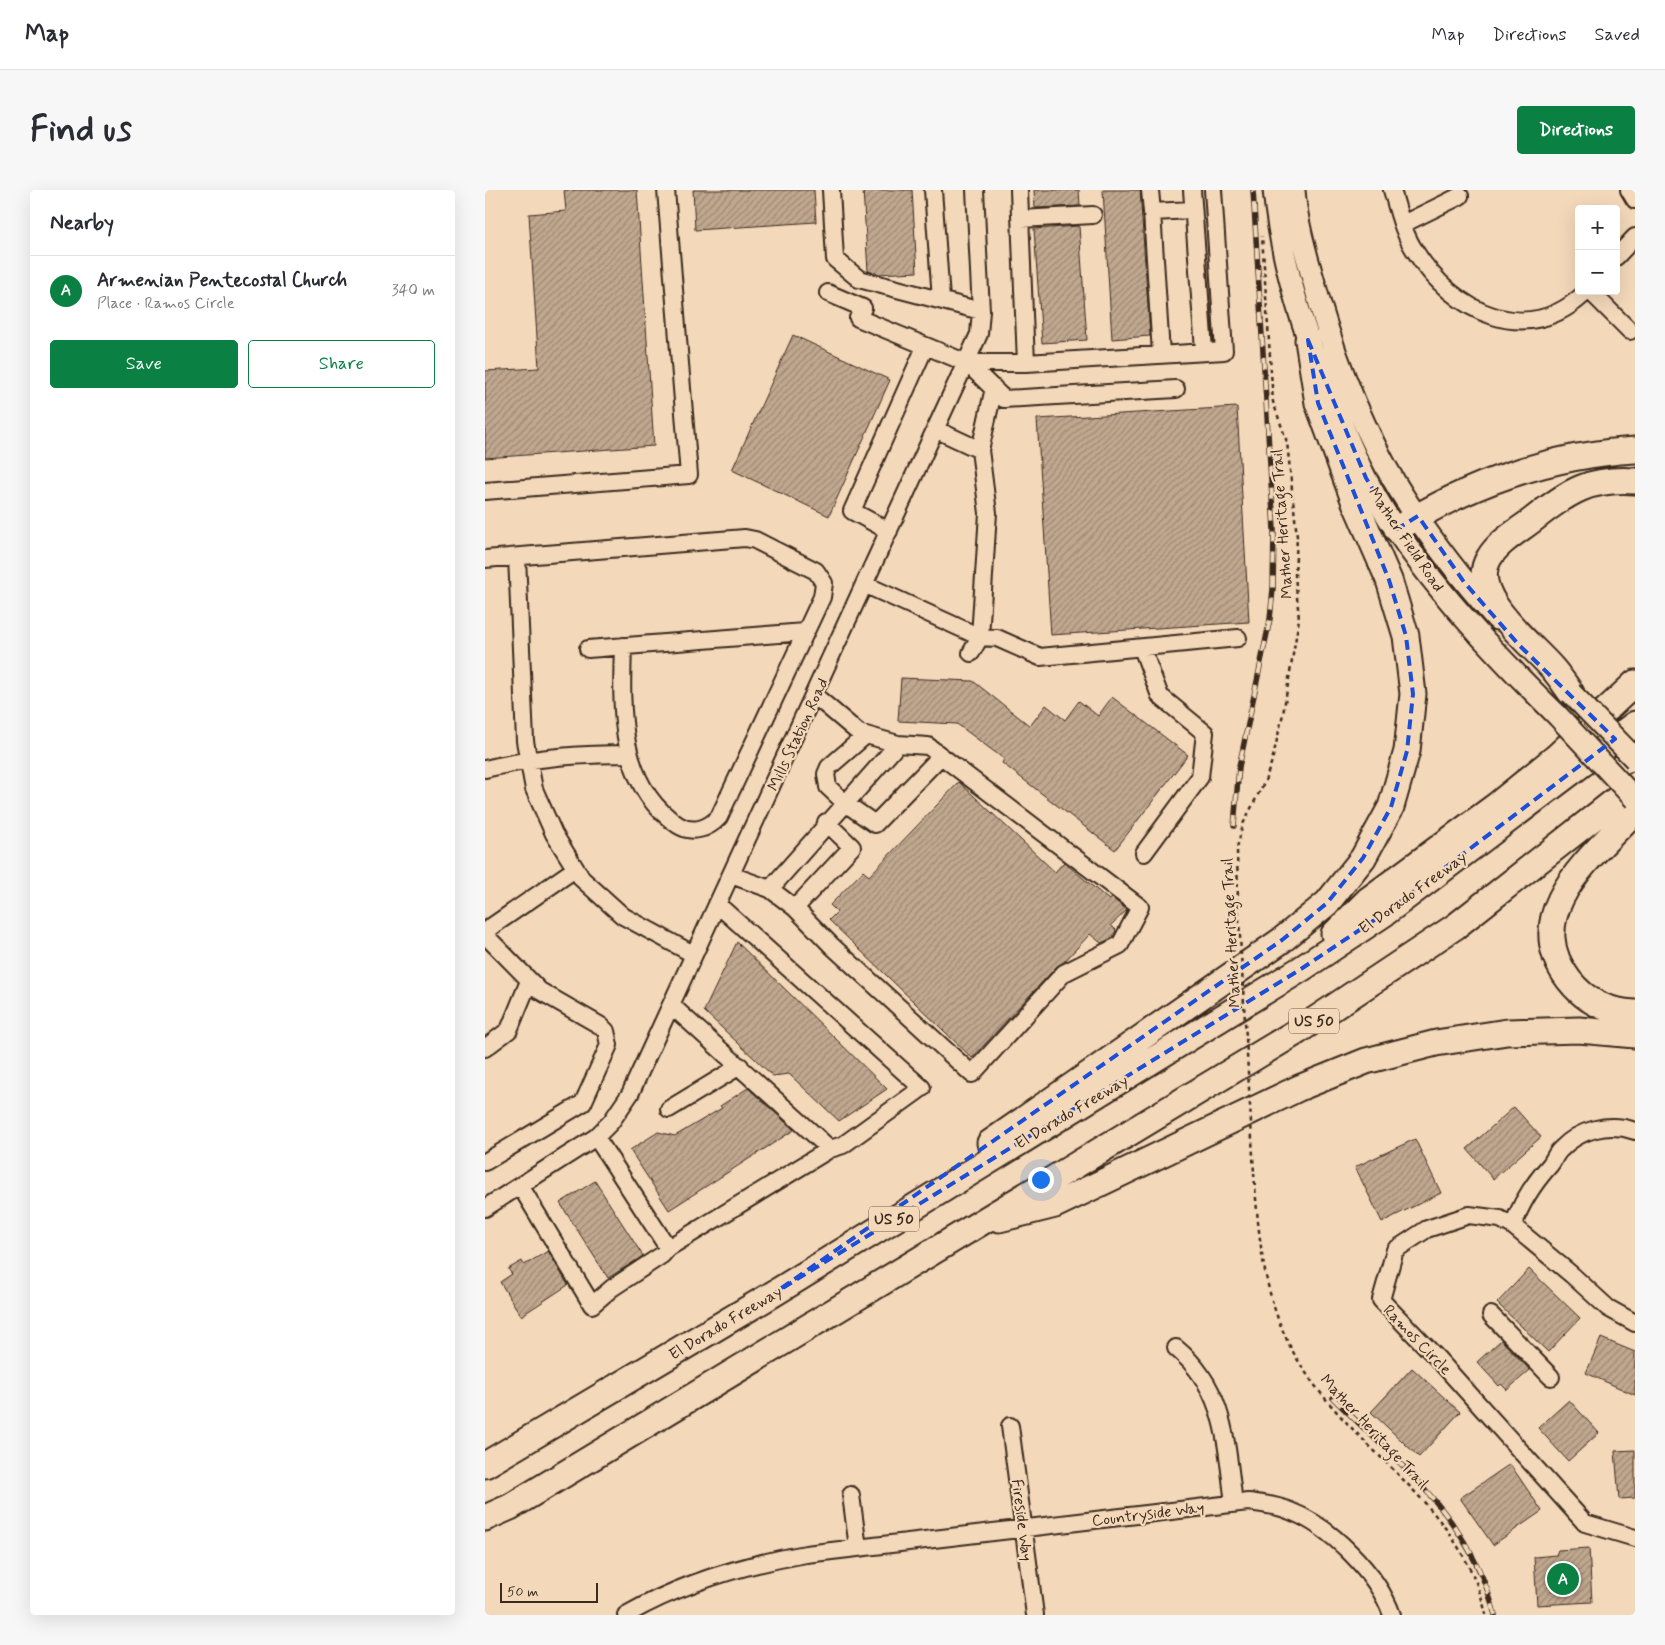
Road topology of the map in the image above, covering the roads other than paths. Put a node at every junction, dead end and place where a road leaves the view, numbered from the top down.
1 (666, 190) edge
2 (831, 190) edge
3 (933, 190) edge
4 (975, 190) edge
5 (1019, 190) edge
6 (1150, 190) edge
7 (1192, 190) edge
8 (1213, 190) edge
9 (1274, 190) edge
10 (1294, 190) edge
11 (1392, 190) edge
12 (1629, 190) edge
13 (1460, 196) dead end
14 (1635, 200) edge
15 (1193, 210) junction
16 (1152, 212) junction
17 (1093, 215) dead end
18 (1021, 219) junction
19 (1403, 224) junction
20 (1635, 237) edge
21 (1620, 253) edge
22 (828, 293) dead end
23 (1585, 295) edge
24 (1593, 295) edge
25 (941, 299) junction
26 (981, 311) junction
27 (1630, 331) dead end
28 (1308, 340) junction
29 (925, 347) junction
30 (1205, 350) junction
31 (1161, 354) junction
32 (1026, 362) junction
33 (967, 363) junction
34 (994, 388) junction
35 (1176, 389) dead end
36 (937, 430) junction
37 (981, 450) junction
38 (1635, 450) edge
39 (1635, 481) edge
40 (485, 491) edge
41 (1418, 516) junction
42 (1397, 530) junction
43 (889, 531) junction
44 (517, 556) junction
45 (485, 559) edge
46 (866, 585) junction
47 (805, 632) junction
48 (980, 637) junction
49 (1238, 638) dead end
50 (623, 646) junction
51 (588, 648) dead end
52 (1142, 648) junction
53 (971, 653) dead end
54 (1635, 683) edge
55 (1571, 693) junction
56 (814, 695) junction
57 (1635, 724) edge
58 (866, 735) junction
59 (898, 744) junction
60 (628, 754) junction
61 (941, 756) junction
62 (1635, 759) edge
63 (528, 760) junction
64 (485, 769) edge
65 (1635, 786) edge
66 (1635, 799) edge
67 (845, 803) junction
68 (1635, 811) edge
69 (826, 822) junction
70 (1145, 853) dead end
71 (575, 869) junction
72 (731, 875) junction
73 (770, 889) junction
74 (717, 904) junction
75 (795, 908) junction
76 (485, 931) edge
77 (485, 935) edge
78 (693, 954) junction
79 (1301, 969) junction
80 (529, 981) junction
81 (671, 1004) junction
82 (1635, 1013) edge
83 (1635, 1035) edge
84 (485, 1048) edge
85 (739, 1066) junction
86 (669, 1109) dead end
87 (1635, 1131) edge
88 (596, 1137) junction
89 (830, 1149) junction
90 (485, 1162) edge
91 (521, 1187) junction
92 (485, 1208) edge
93 (972, 1226) junction
94 (1513, 1226) junction
95 (668, 1248) junction
96 (773, 1294) junction
97 (1491, 1316) dead end
98 (1635, 1323) edge
99 (1176, 1348) dead end
100 (1551, 1377) dead end
101 (1010, 1426) dead end
102 (485, 1465) edge
103 (851, 1495) dead end
104 (1234, 1503) junction
105 (485, 1518) edge
106 (1025, 1528) junction
107 (1635, 1538) edge
108 (858, 1548) junction
109 (626, 1615) edge
110 (1035, 1615) edge
111 (1392, 1615) edge

1 - 40 street
2 - 25 street
3 - 25 street
4 - 26 street, Mills Station Road
5 - 18 street
6 - 16 street
7 - 15 street
8 - 30 street
9 - 28 main road, Mather Field Road
10 - 41 main road, Mather Field Road
11 - 19 street
12 - 14 street
13 - 19 street
15 - 16 street
15 - 30 street
16 - 31 street
17 - 18 street
18 - 32 street
19 - 23 street
20 - 21 street
22 - 29 street
24 - 27 street
25 - 26 street
26 - 33 street, Mills Station Road
28 - 42 main road, Mather Field Road
28 - 96 highway
29 - 33 street
29 - 43 street
30 - 31 street
31 - 32 street
32 - 33 street
33 - 34 street
33 - 36 street, Mills Station Road
34 - 35 street
34 - 37 street
36 - 37 street
36 - 43 street, Mills Station Road
37 - 48 street
38 - 41 highway
39 - 55 highway
41 - 42 highway
41 - 55 main road, Mather Field Road
42 - 66 main road, Mather Field Road, bridge
43 - 46 street, Mills Station Road
44 - 45 street
44 - 47 street
44 - 63 street
46 - 48 street
46 - 56 street, Mills Station Road
47 - 50 street
47 - 60 street
48 - 52 street
48 - 53 street
49 - 52 street
50 - 51 street
50 - 60 street
52 - 70 street
54 - 79 highway
55 - 62 main road, Mather Field Road, bridge
56 - 58 street
56 - 72 street, Mills Station Road
57 - 79 highway, El Dorado Freeway / US 50
58 - 59 street
58 - 67 street
59 - 61 street
59 - 67 street
60 - 63 street
61 - 67 street
61 - 75 street
63 - 64 street
63 - 71 street
65 - 93 highway, US 50
67 - 69 street
68 - 82 highway
69 - 73 street
69 - 75 street
71 - 76 street
71 - 78 street
72 - 73 street
72 - 74 street, Mills Station Road
73 - 75 street
74 - 78 street, Mills Station Road
74 - 89 street
77 - 80 street
78 - 81 street, Mills Station Road
79 - 96 highway, El Dorado Freeway / US 50
80 - 84 street
80 - 90 street
81 - 85 street
81 - 88 street, Mills Station Road
83 - 93 highway
85 - 86 street
85 - 89 street
87 - 94 street
88 - 91 street, Mills Station Road
88 - 95 street
89 - 95 street
91 - 92 street, Mills Station Road
91 - 95 street
93 - 105 highway, US 50
94 - 98 street, Ramos Circle
94 - 107 street, Ramos Circle
96 - 102 highway, El Dorado Freeway / US 50
97 - 100 street
99 - 104 street
101 - 106 street, Fireside Way
103 - 108 street
104 - 106 street, Countryside Way
104 - 111 street, Countryside Way
106 - 108 street, Countryside Way
106 - 110 street, Fireside Way
108 - 109 street, Countryside Way

